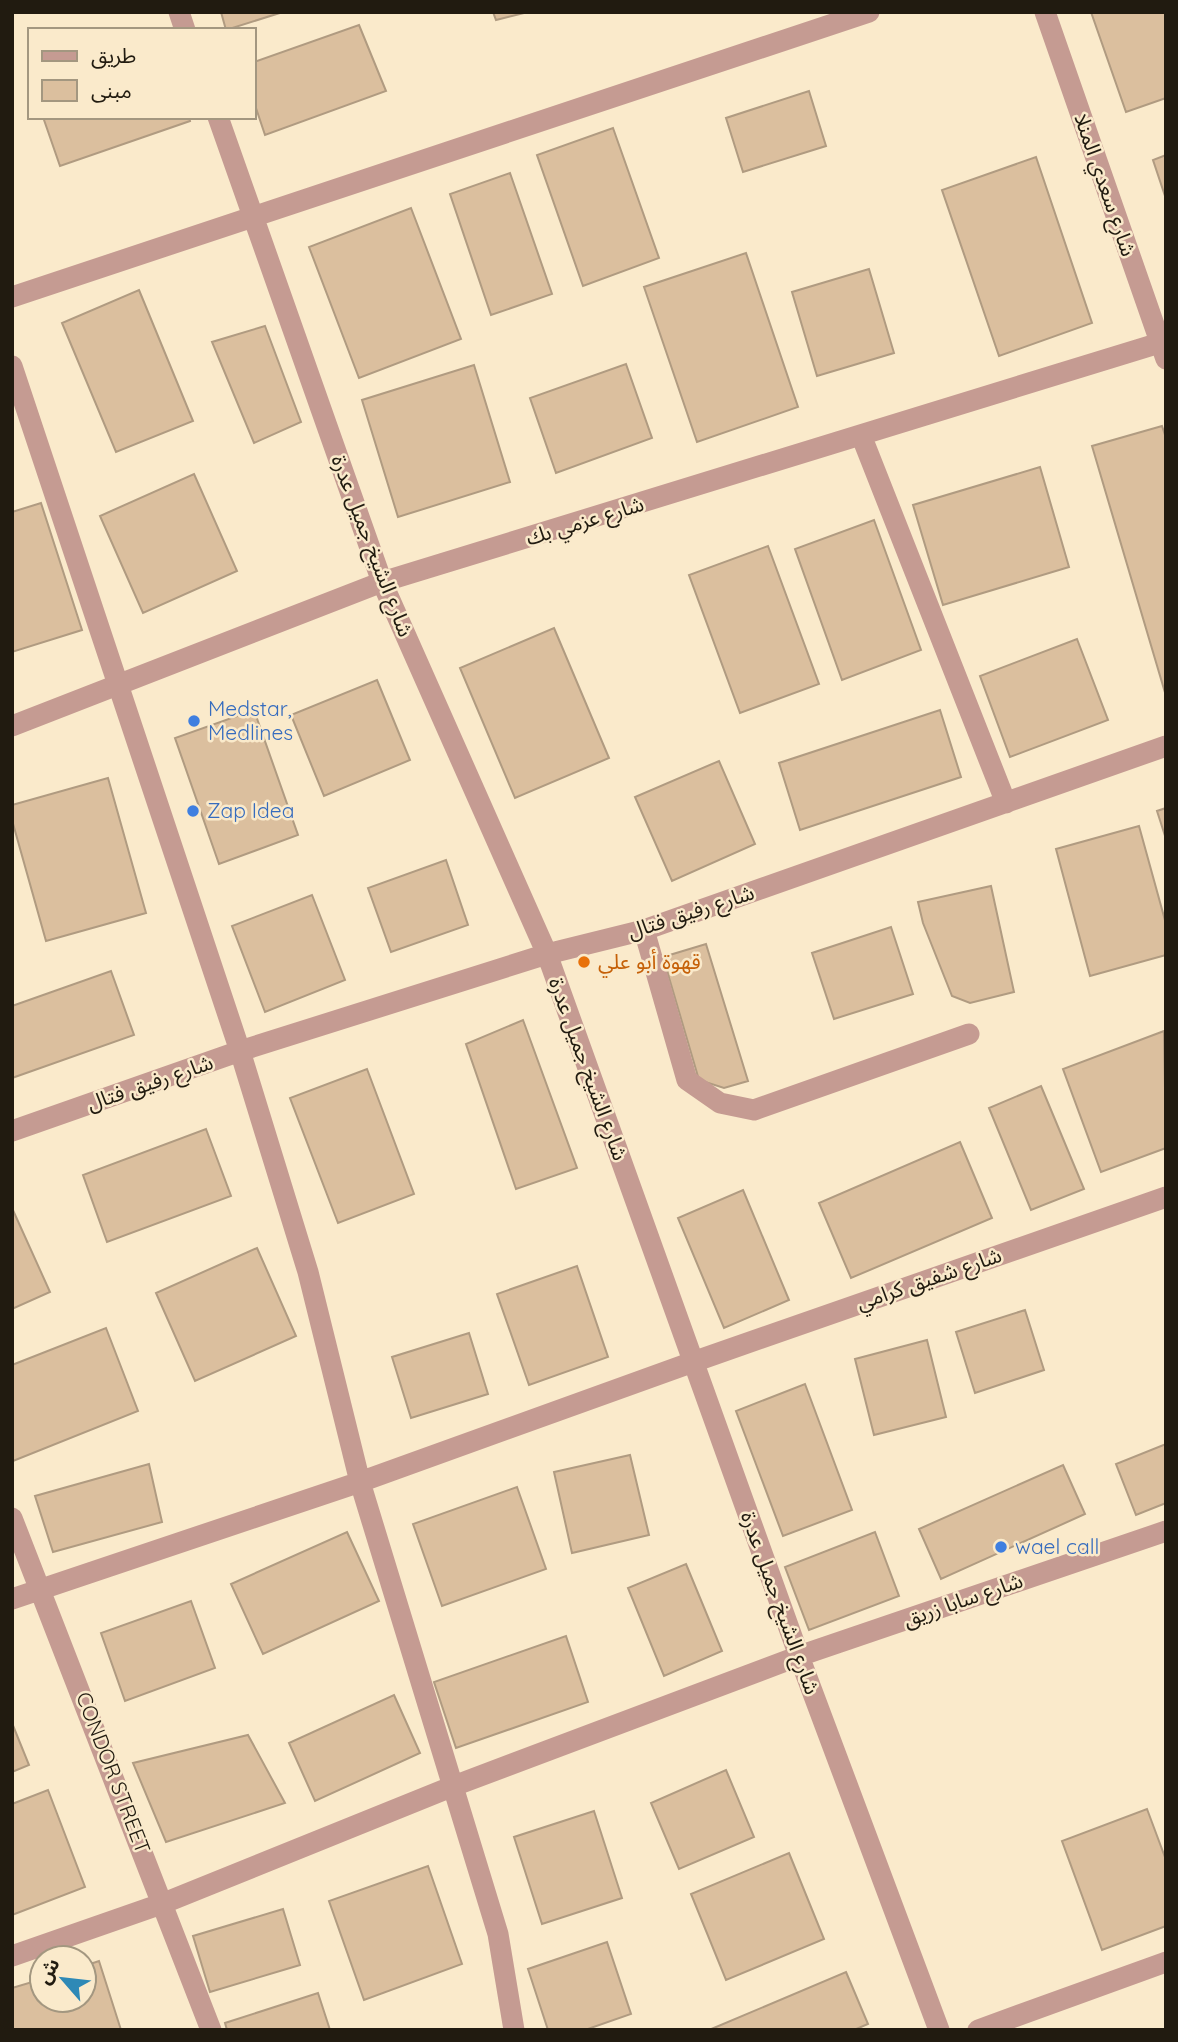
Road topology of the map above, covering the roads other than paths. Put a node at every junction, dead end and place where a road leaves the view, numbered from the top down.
1 (869, 12) edge
2 (1045, 12) edge
3 (219, 119) edge
4 (255, 216) junction
5 (12, 297) edge
6 (1164, 347) edge
7 (12, 366) edge
8 (861, 435) junction
9 (382, 582) junction
10 (117, 684) junction
11 (12, 726) edge
12 (1166, 746) edge
13 (1006, 803) junction
14 (644, 930) junction
15 (547, 954) junction
16 (969, 1034) dead end
17 (240, 1051) junction
18 (12, 1131) edge
19 (1166, 1197) edge
20 (693, 1362) junction
21 (360, 1482) junction
22 (12, 1518) edge
23 (1166, 1531) edge
24 (40, 1589) junction
25 (12, 1599) edge
26 (799, 1656) junction
27 (451, 1787) junction
28 (164, 1903) junction
29 (12, 1956) edge
30 (1166, 1962) edge
31 (211, 2030) edge
32 (514, 2030) edge
33 (939, 2030) edge
34 (978, 2030) edge

1 - 4 street
2 - 6 street, شارع سعدي المنلا
3 - 4 street, شارع الشيخ جميل عدرة
4 - 5 street
4 - 9 street, شارع الشيخ جميل عدرة
6 - 8 street, شارع عزمي بك
7 - 10 street
8 - 9 street, شارع عزمي بك
8 - 13 street
9 - 10 street, شارع عزمي بك
9 - 15 street, شارع الشيخ جميل عدرة
10 - 11 street, شارع عزمي بك
10 - 17 street
12 - 13 street, شارع رفيق فتال
13 - 14 street, شارع رفيق فتال
14 - 15 street, شارع رفيق فتال
14 - 16 street
15 - 17 street, شارع رفيق فتال
15 - 20 street, شارع الشيخ جميل عدرة
17 - 18 street, شارع رفيق فتال
17 - 21 street
19 - 20 street, شارع شفيق كرامي
20 - 21 street, شارع شفيق كرامي
20 - 26 street, شارع الشيخ جميل عدرة
21 - 24 street, شارع شفيق كرامي
21 - 27 street
22 - 24 street, CONDOR STREET
23 - 26 street, شارع سابا زريق
24 - 25 street, شارع شفيق كرامي
24 - 28 street, CONDOR STREET
26 - 27 street, شارع سابا زريق
26 - 33 street, شارع الشيخ جميل عدرة
27 - 28 street, شارع سابا زريق
27 - 32 street
28 - 29 street, شارع سابا زريق
28 - 31 street, CONDOR STREET
30 - 34 street

